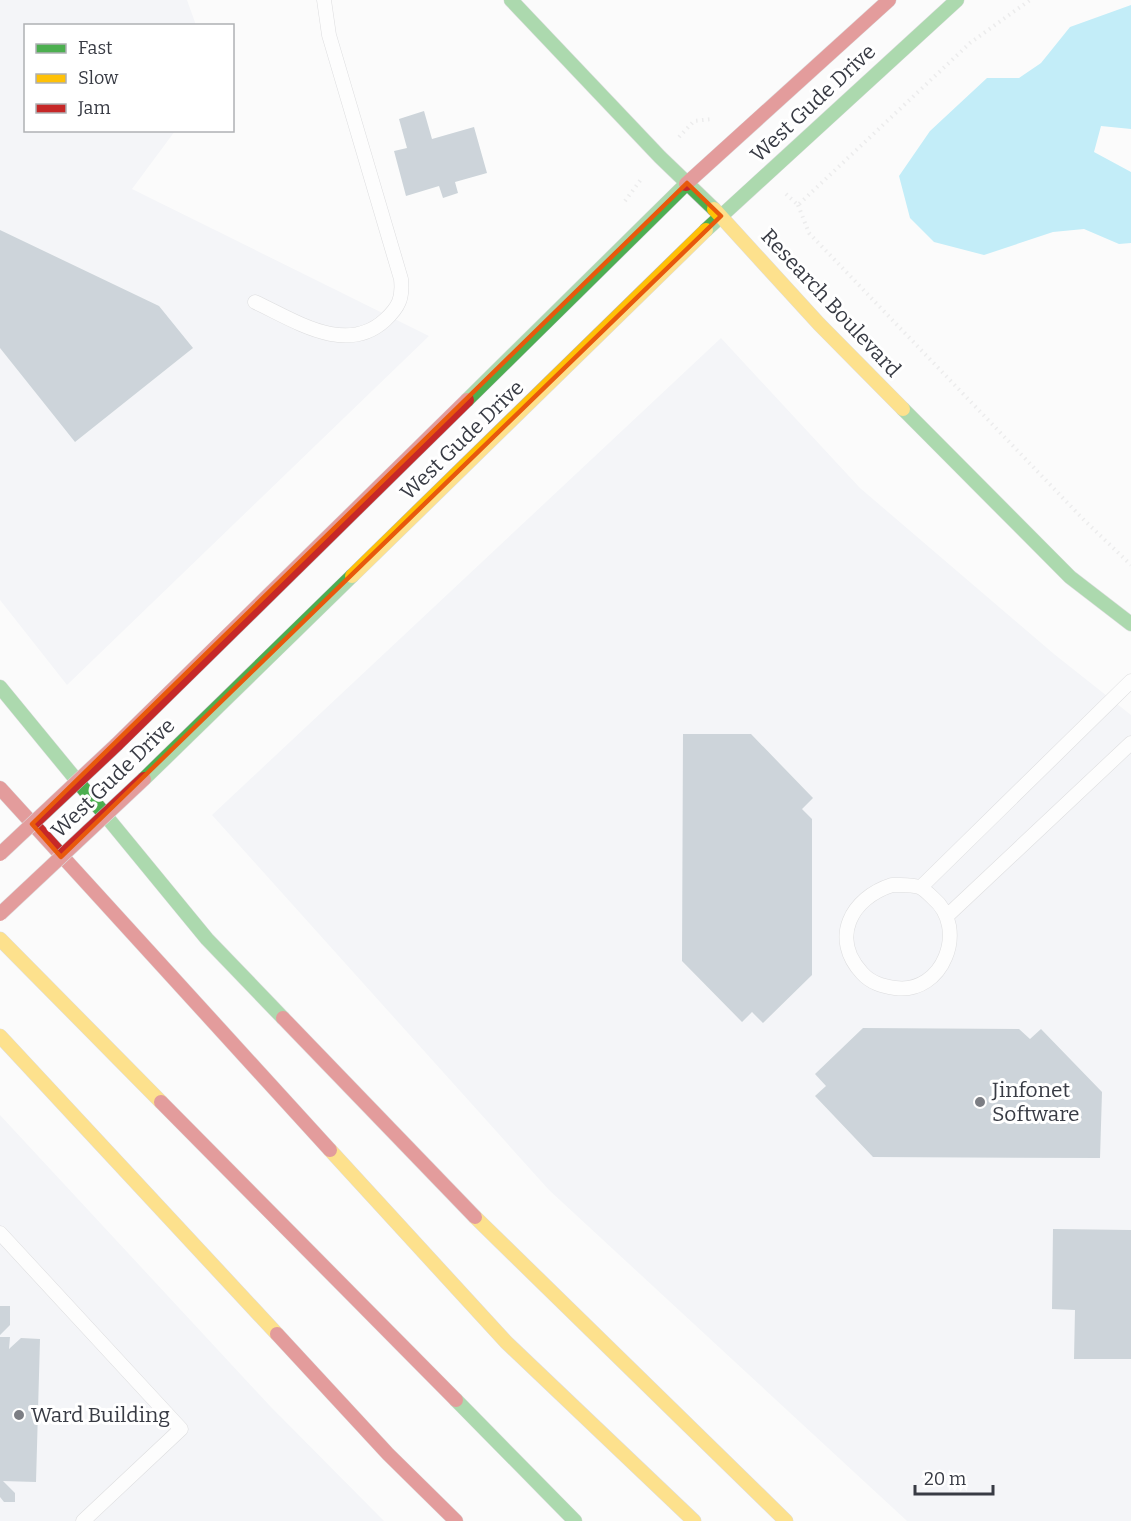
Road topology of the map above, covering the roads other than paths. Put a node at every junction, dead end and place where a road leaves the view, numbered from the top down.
1 (324, 0) edge
2 (511, 0) edge
3 (889, 0) edge
4 (957, 0) edge
5 (687, 183) junction
6 (721, 216) junction
7 (255, 302) dead end
8 (1131, 624) edge
9 (1131, 681) edge
10 (0, 687) edge
11 (1131, 743) edge
12 (0, 788) edge
13 (0, 854) edge
14 (921, 887) junction
15 (0, 914) edge
16 (947, 916) junction
17 (0, 939) edge
18 (0, 1036) edge
19 (0, 1233) edge
20 (83, 1521) edge
21 (456, 1521) edge
22 (575, 1521) edge
23 (694, 1521) edge
24 (786, 1521) edge

1 - 7 lane
2 - 5 main road, Research Boulevard
3 - 5 main road, West Gude Drive
4 - 6 main road, West Gude Drive
5 - 6 main road, Research Boulevard
5 - 13 main road, West Gude Drive, bridge
6 - 8 main road, Research Boulevard
6 - 15 main road, West Gude Drive, bridge
9 - 14 lane
10 - 24 main road
11 - 16 lane
12 - 23 main road
14 - 16 lane
14 - 16 lane
17 - 22 main road
18 - 21 main road
19 - 20 lane

